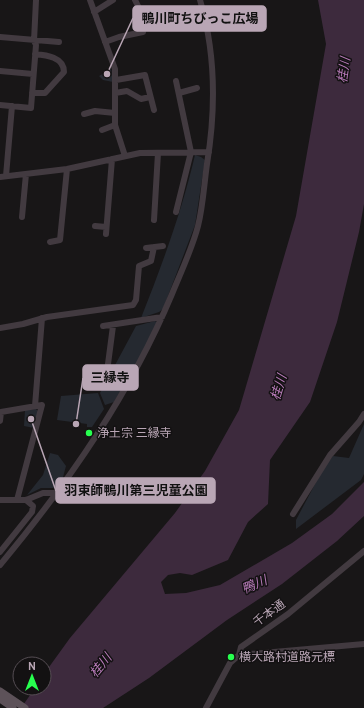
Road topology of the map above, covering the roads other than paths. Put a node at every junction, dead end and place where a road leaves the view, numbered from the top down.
1 (36, 0) edge
2 (90, 0) edge
3 (113, 0) edge
4 (135, 0) edge
5 (200, 0) edge
6 (139, 8) dead end
7 (94, 12) junction
8 (143, 32) dead end
9 (0, 37) edge
10 (34, 41) junction
11 (59, 42) dead end
12 (105, 42) junction
13 (35, 54) junction
14 (0, 71) edge
15 (33, 74) junction
16 (116, 80) junction
17 (176, 81) dead end
18 (197, 88) dead end
19 (32, 93) junction
20 (115, 93) junction
21 (179, 93) junction
22 (150, 97) junction
23 (0, 105) edge
24 (12, 106) junction
25 (154, 110) dead end
26 (115, 113) junction
27 (84, 114) dead end
28 (115, 124) junction
29 (102, 130) dead end
30 (191, 152) junction
31 (209, 152) junction
32 (158, 153) junction
33 (125, 156) junction
34 (112, 159) junction
35 (66, 169) junction
36 (26, 174) junction
37 (3, 177) edge
38 (176, 212) dead end
39 (22, 217) dead end
40 (154, 220) dead end
41 (95, 226) dead end
42 (106, 227) junction
43 (106, 234) dead end
44 (50, 242) dead end
45 (163, 246) dead end
46 (154, 247) junction
47 (146, 248) dead end
48 (162, 317) junction
49 (42, 318) junction
50 (103, 326) dead end
51 (112, 326) junction
52 (0, 328) edge
53 (108, 364) dead end
54 (35, 406) junction
55 (364, 414) edge
56 (0, 422) edge
57 (56, 493) junction
58 (0, 500) edge
59 (17, 500) junction
60 (26, 500) junction
61 (293, 514) dead end
62 (364, 550) edge
63 (0, 552) edge
64 (0, 565) edge
65 (364, 644) edge
66 (239, 654) junction
67 (0, 691) edge
68 (0, 695) edge
69 (0, 700) edge
70 (13, 708) edge
71 (19, 708) edge
72 (25, 708) edge
73 (206, 708) edge

1 - 10 street
2 - 7 street
3 - 7 street
4 - 6 street
5 - 31 street
7 - 12 street
8 - 12 street
9 - 10 street
10 - 11 street
10 - 13 street
12 - 16 street
13 - 15 street
13 - 19 street
14 - 15 street
15 - 19 street
16 - 20 street
16 - 22 street
17 - 21 street
18 - 21 street
19 - 24 street
20 - 22 street
20 - 26 street
21 - 30 street
22 - 25 street
23 - 24 street
24 - 37 street
26 - 27 street
26 - 28 street
28 - 29 street
28 - 33 street
30 - 31 street
30 - 32 street
30 - 38 street
31 - 48 street
32 - 33 street
32 - 40 street
33 - 34 street
34 - 35 street
34 - 42 street
35 - 36 street
35 - 44 street
36 - 37 street
36 - 39 street
41 - 42 street
42 - 43 street
45 - 46 street
46 - 47 street
46 - 49 street
48 - 51 street
48 - 57 street
49 - 52 street
49 - 54 street
50 - 51 street
51 - 53 street
54 - 56 street
54 - 59 street
55 - 61 street
57 - 60 street
57 - 64 street
58 - 59 street
59 - 60 street
60 - 63 street
62 - 66 street, 千本通
65 - 66 street
66 - 73 street, 千本通
67 - 72 main road
68 - 71 street
69 - 70 main road

